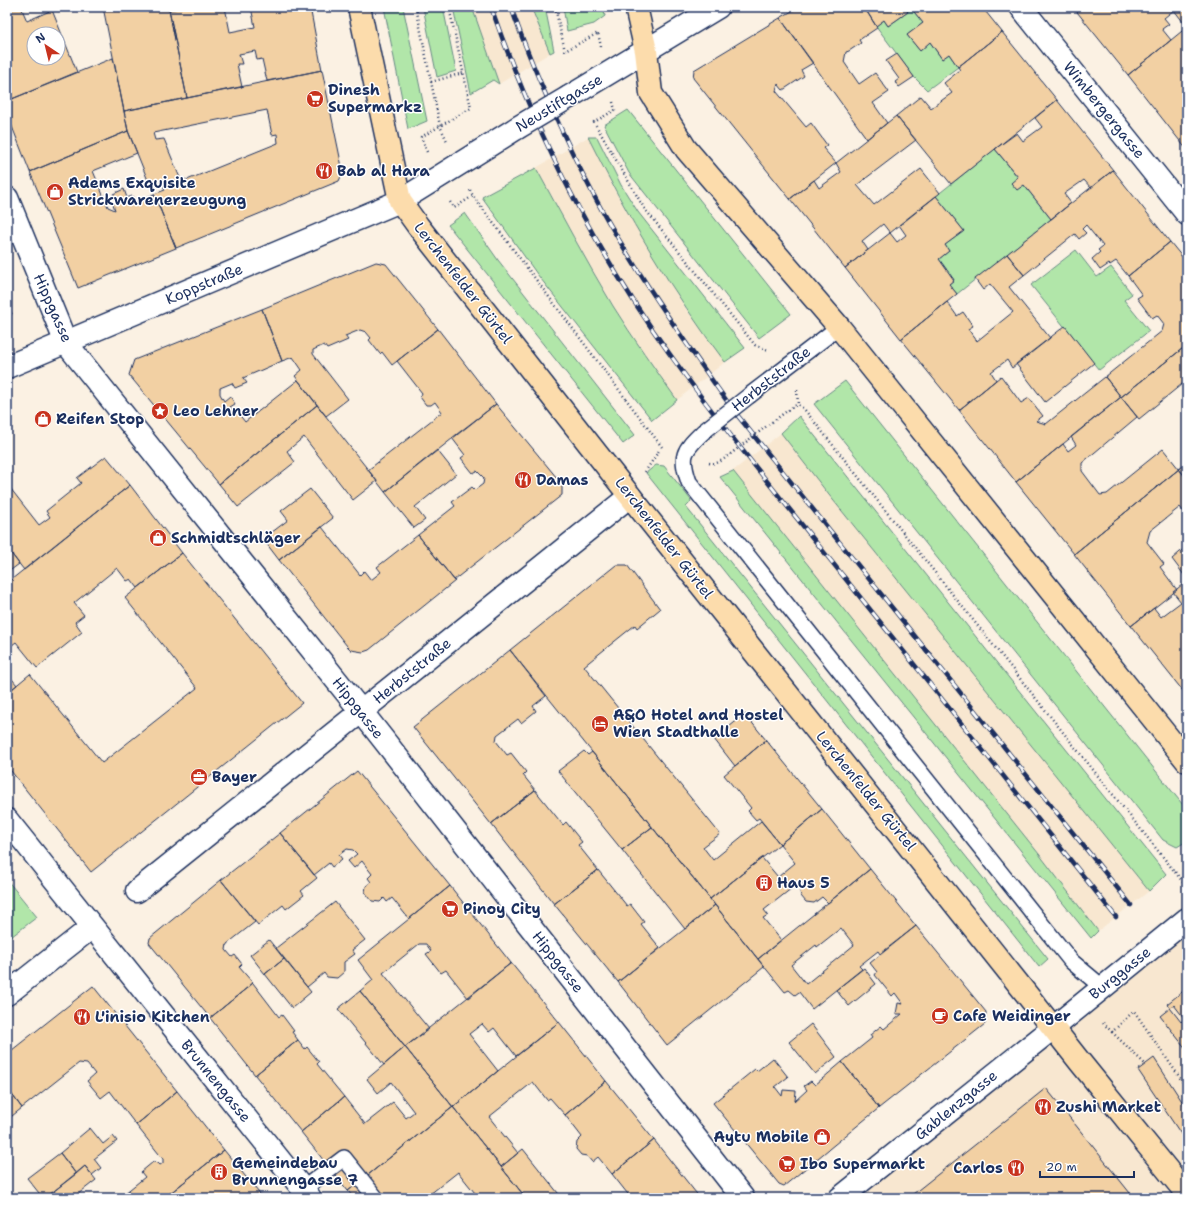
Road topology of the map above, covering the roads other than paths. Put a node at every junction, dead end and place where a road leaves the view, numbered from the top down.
1 (359, 7) edge
2 (636, 7) edge
3 (718, 7) edge
4 (1021, 7) edge
5 (646, 51) junction
6 (7, 198) edge
7 (400, 202) junction
8 (1187, 214) edge
9 (839, 327) junction
10 (66, 343) junction
11 (7, 367) edge
12 (630, 496) junction
13 (361, 711) junction
14 (1187, 761) edge
15 (7, 820) edge
16 (137, 891) dead end
17 (1187, 919) edge
18 (92, 926) junction
19 (1102, 987) junction
20 (7, 994) edge
21 (1053, 1028) junction
22 (1184, 1186) edge
23 (307, 1194) edge
24 (376, 1198) edge
25 (743, 1198) edge
26 (840, 1198) edge

1 - 7 main road, Lerchenfelder Gürtel
2 - 5 main road
3 - 5 street, Neustiftgasse
4 - 8 street, Wimbergergasse
5 - 7 street, Neustiftgasse, bridge
5 - 9 main road
6 - 10 street, Hippgasse
7 - 10 street, Koppstraße
7 - 12 main road, Lerchenfelder Gürtel
9 - 14 main road
9 - 19 lane, Herbststraße, bridge
10 - 11 street, Koppstraße
10 - 13 street, Hippgasse
12 - 13 street, Herbststraße
12 - 21 main road, Lerchenfelder Gürtel
13 - 16 street, Herbststraße
13 - 25 street, Hippgasse
15 - 18 street, Brunnengasse
17 - 19 street, Burggasse
18 - 20 street
18 - 23 street, Brunnengasse
19 - 21 street, Burggasse
21 - 22 main road, Lerchenfelder Gürtel
21 - 26 street, Gablenzgasse
23 - 24 lane

